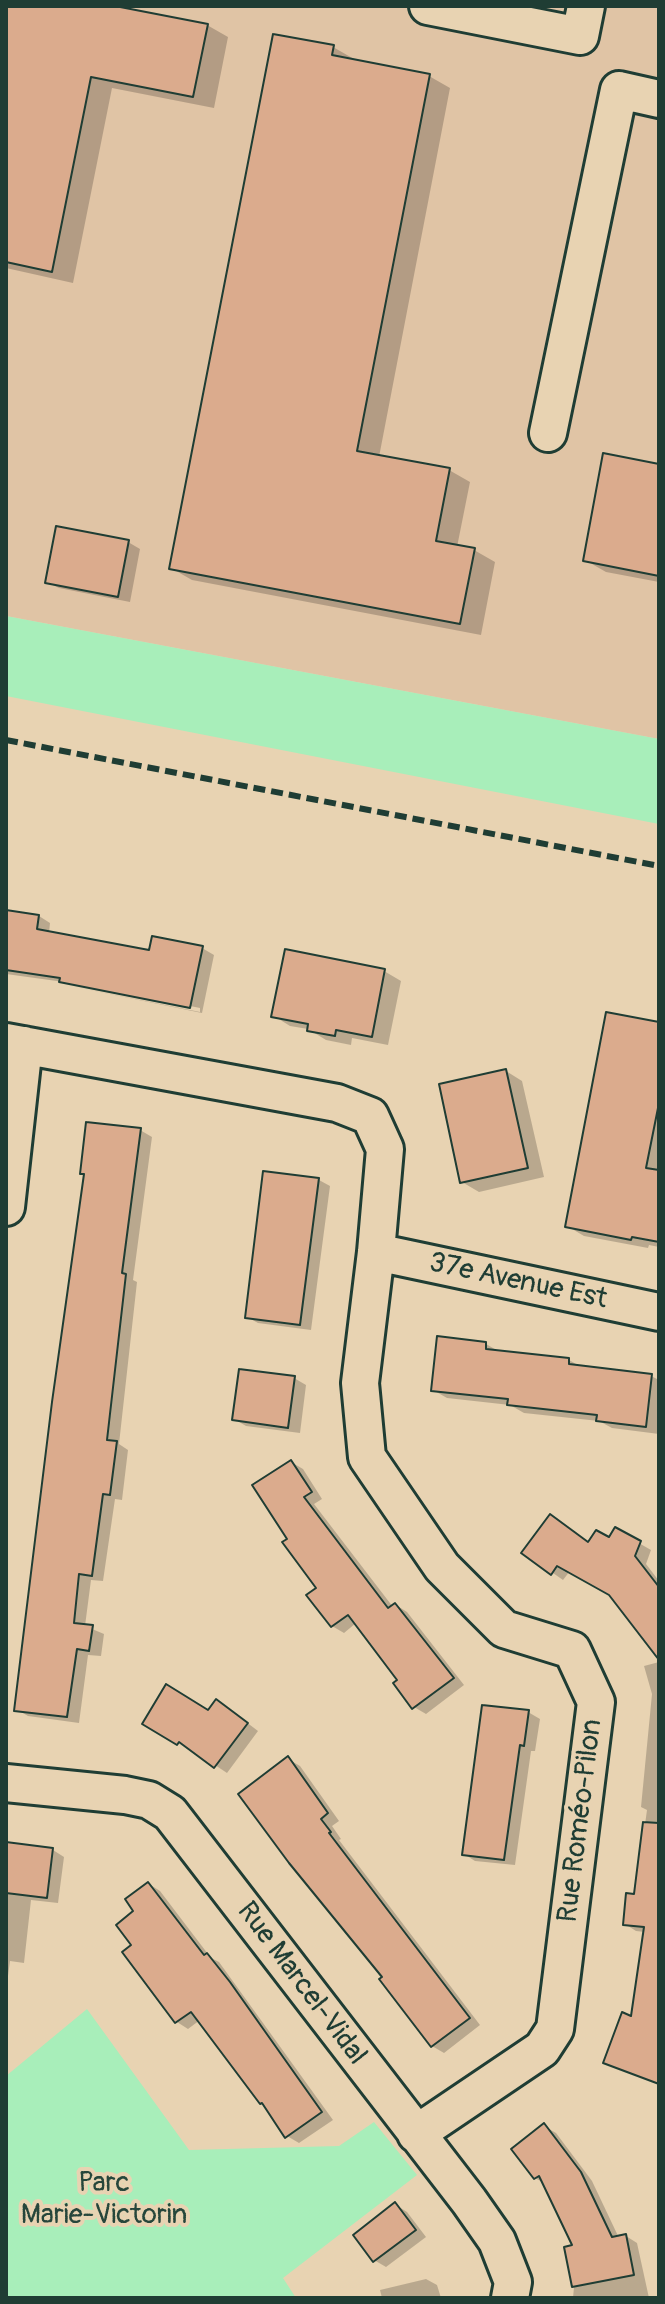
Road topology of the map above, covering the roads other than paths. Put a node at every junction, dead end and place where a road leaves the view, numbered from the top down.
1 (428, 6) edge
2 (586, 6) edge
3 (659, 99) edge
4 (548, 433) dead end
5 (15, 1043) edge
6 (6, 1207) edge
7 (376, 1252) junction
8 (659, 1312) edge
9 (6, 1783) edge
10 (416, 2134) junction
11 (510, 2298) edge

1 - 2 street
3 - 4 street
5 - 6 street
5 - 7 street, Rue Roméo-Pilon
7 - 8 street, 37e Avenue Est
7 - 10 street, Rue Roméo-Pilon
9 - 10 street, Rue Marcel-Vidal
10 - 11 street, Rue Marcel-Vidal

